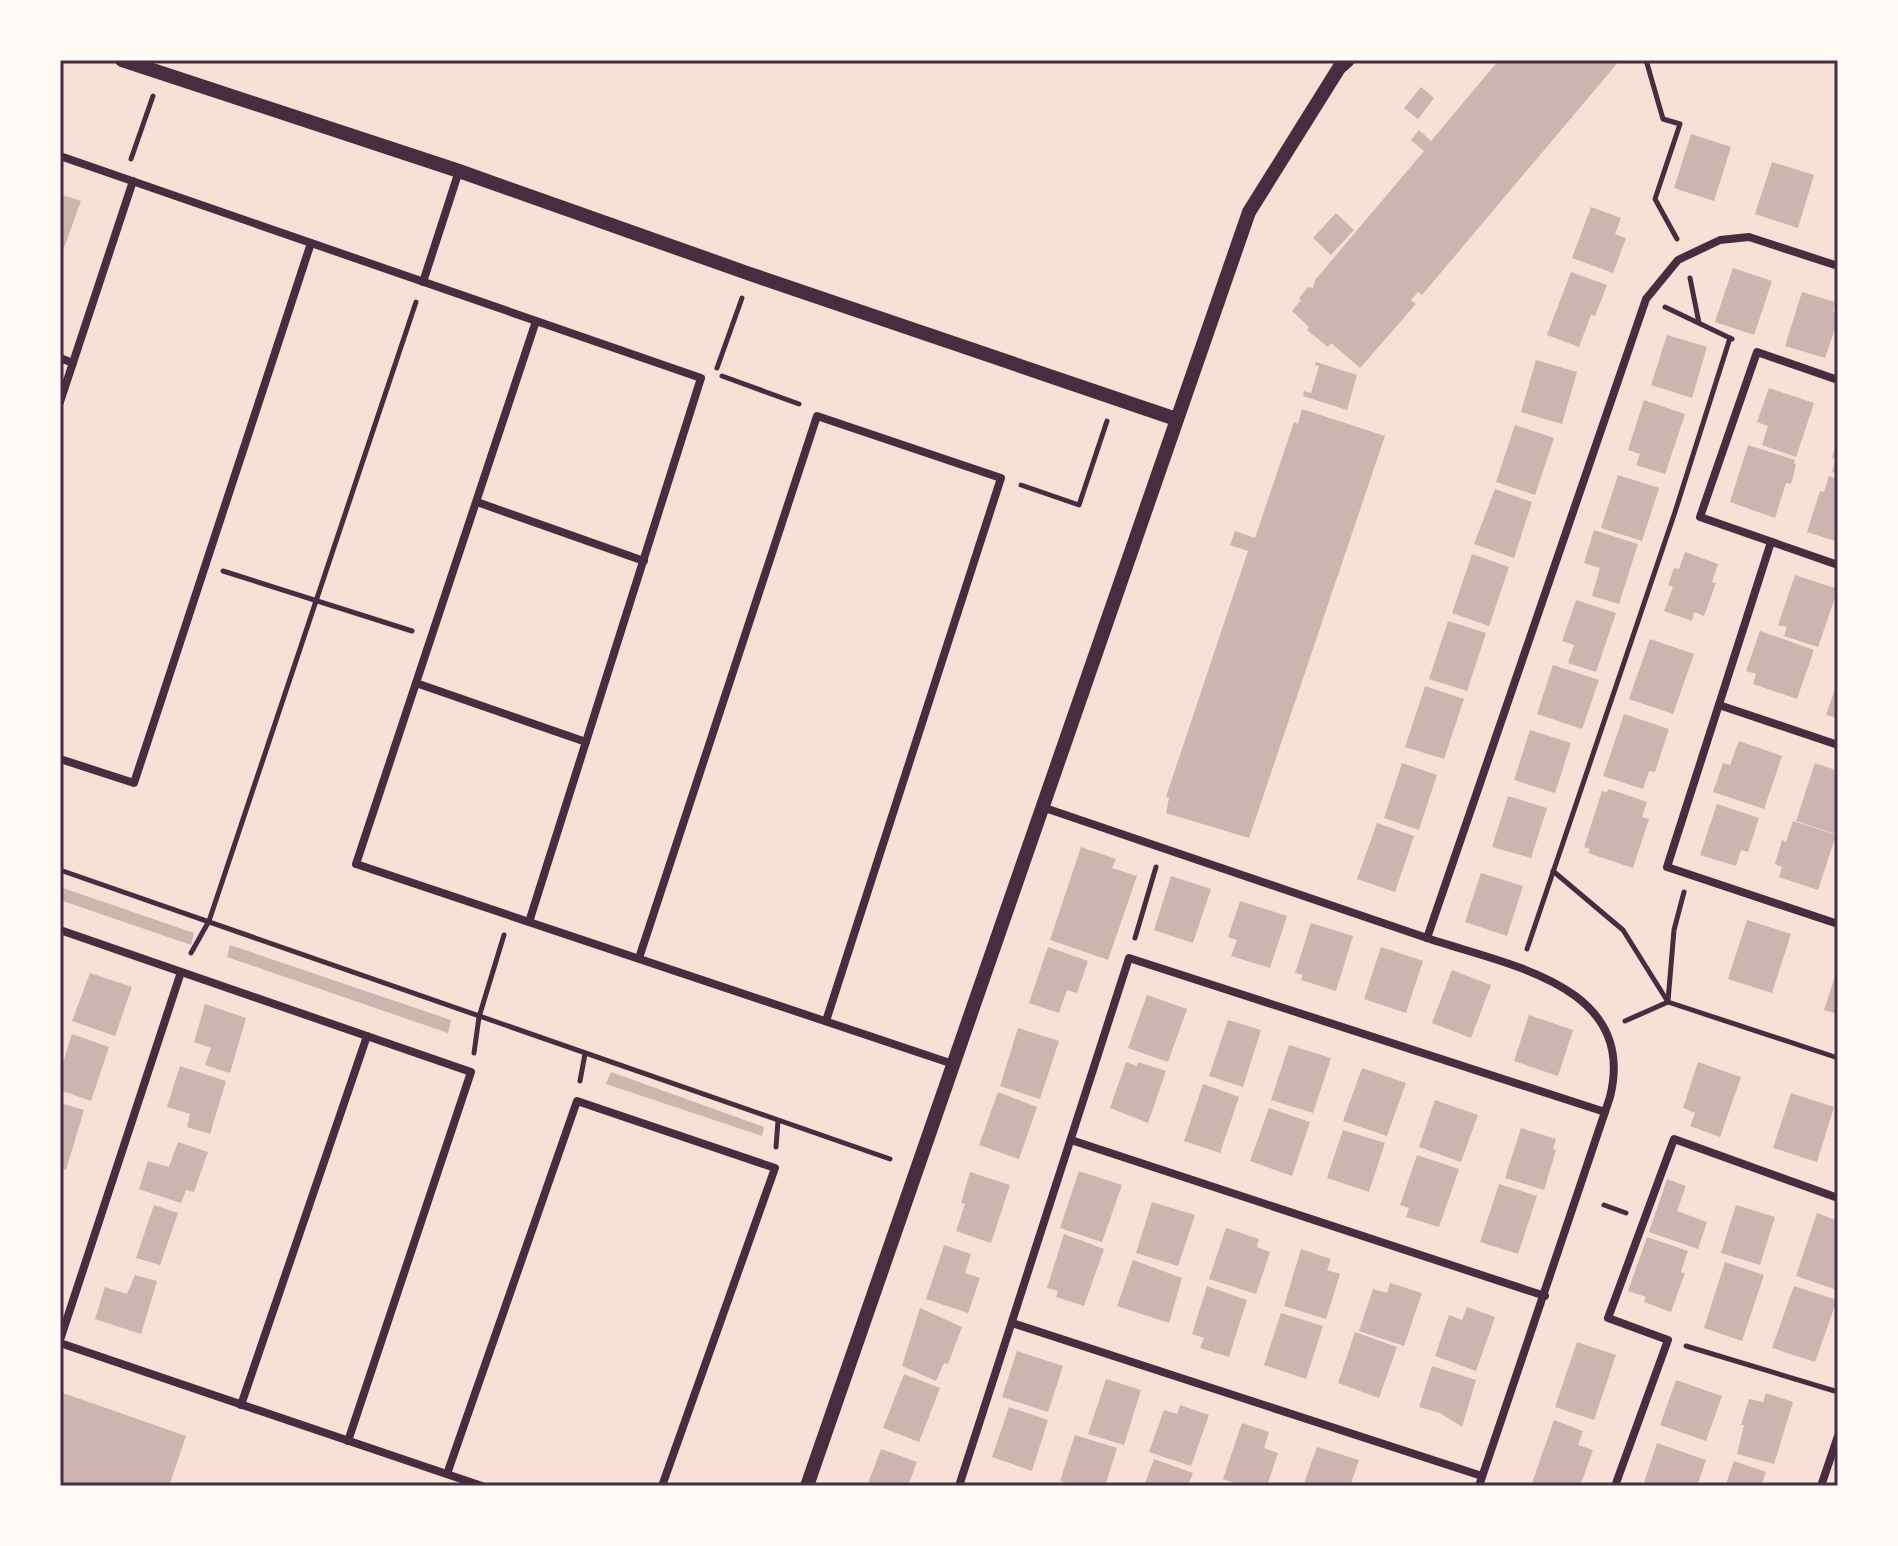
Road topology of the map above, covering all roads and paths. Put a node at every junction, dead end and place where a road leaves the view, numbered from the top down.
1 (122, 60) edge
2 (1348, 60) edge
3 (1646, 60) edge
4 (155, 91) dead end
5 (60, 156) edge
6 (459, 171) junction
7 (128, 180) junction
8 (311, 243) junction
9 (1686, 256) junction
10 (1838, 266) edge
11 (750, 274) junction
12 (423, 282) junction
13 (1646, 299) junction
14 (536, 321) junction
15 (1699, 323) junction
16 (60, 358) edge
17 (73, 363) junction
18 (1838, 380) edge
19 (60, 402) edge
20 (817, 416) junction
21 (1109, 417) dead end
22 (1176, 419) junction
23 (1001, 478) junction
24 (477, 502) junction
25 (1771, 542) junction
26 (644, 561) junction
27 (1838, 565) edge
28 (204, 566) junction
29 (316, 599) junction
30 (432, 637) junction
31 (416, 683) junction
32 (1719, 705) junction
33 (586, 742) junction
34 (1838, 745) edge
35 (60, 759) edge
36 (1045, 808) junction
37 (1162, 848) junction
38 (60, 870) edge
39 (1553, 871) junction
40 (1688, 874) junction
41 (510, 915) junction
42 (209, 921) junction
43 (529, 922) junction
44 (1838, 924) edge
45 (60, 930) edge
46 (1427, 938) junction
47 (639, 958) junction
48 (1129, 958) junction
49 (1520, 969) junction
50 (181, 972) junction
51 (1668, 1002) junction
52 (479, 1017) junction
53 (826, 1021) junction
54 (1607, 1030) junction
55 (367, 1036) junction
56 (1838, 1058) edge
57 (953, 1064) junction
58 (471, 1072) junction
59 (1605, 1112) junction
60 (1071, 1140) junction
61 (890, 1159) dead end
62 (1838, 1198) edge
63 (1545, 1296) junction
64 (1012, 1323) junction
65 (1668, 1340) junction
66 (60, 1342) edge
67 (1838, 1392) edge
68 (241, 1405) junction
69 (1838, 1436) edge
70 (348, 1441) junction
71 (447, 1474) junction
72 (1482, 1476) junction
73 (482, 1486) edge
74 (662, 1486) edge
75 (807, 1486) edge
76 (959, 1486) edge
77 (1479, 1486) edge
78 (1615, 1486) edge
79 (1821, 1486) edge

1 - 6 street
2 - 22 street
3 - 9 path
4 - 7 path
5 - 7 street
6 - 11 street
6 - 12 street
7 - 8 street
7 - 17 street
8 - 12 street
8 - 28 street
9 - 10 street
9 - 13 street
9 - 15 path
11 - 20 path
11 - 22 street
12 - 14 street
12 - 29 path
13 - 15 path
13 - 46 street
14 - 24 street
14 - 26 street
15 - 39 path
16 - 17 street
17 - 19 street
18 - 25 street
20 - 23 street
20 - 47 street
21 - 23 path
22 - 36 street
23 - 53 street
24 - 26 street
24 - 30 street
25 - 27 street
25 - 32 street
26 - 33 street
28 - 29 path
28 - 35 street
29 - 30 path
29 - 42 path
30 - 31 street
31 - 33 street
31 - 41 street
32 - 34 street
32 - 40 street
33 - 43 street
36 - 37 street
36 - 57 street
37 - 46 street
37 - 48 path
38 - 42 path
39 - 49 path
39 - 51 path
40 - 44 street
40 - 51 path
41 - 43 street
41 - 52 path
42 - 50 path
42 - 52 path
43 - 47 street
45 - 50 street
46 - 49 street
47 - 53 street
48 - 59 street
48 - 60 street
49 - 54 street
50 - 55 street
50 - 66 street
51 - 54 path
51 - 56 path
52 - 58 path
52 - 61 path
53 - 57 street
54 - 59 street
55 - 58 street
55 - 68 street
57 - 75 street
58 - 70 street
59 - 63 street
60 - 63 street
60 - 64 street
62 - 65 street
63 - 72 street
64 - 72 street
64 - 76 street
65 - 67 path
65 - 78 street
66 - 68 street
68 - 70 street
69 - 79 street
70 - 71 street
71 - 73 street
71 - 74 street
72 - 77 street

